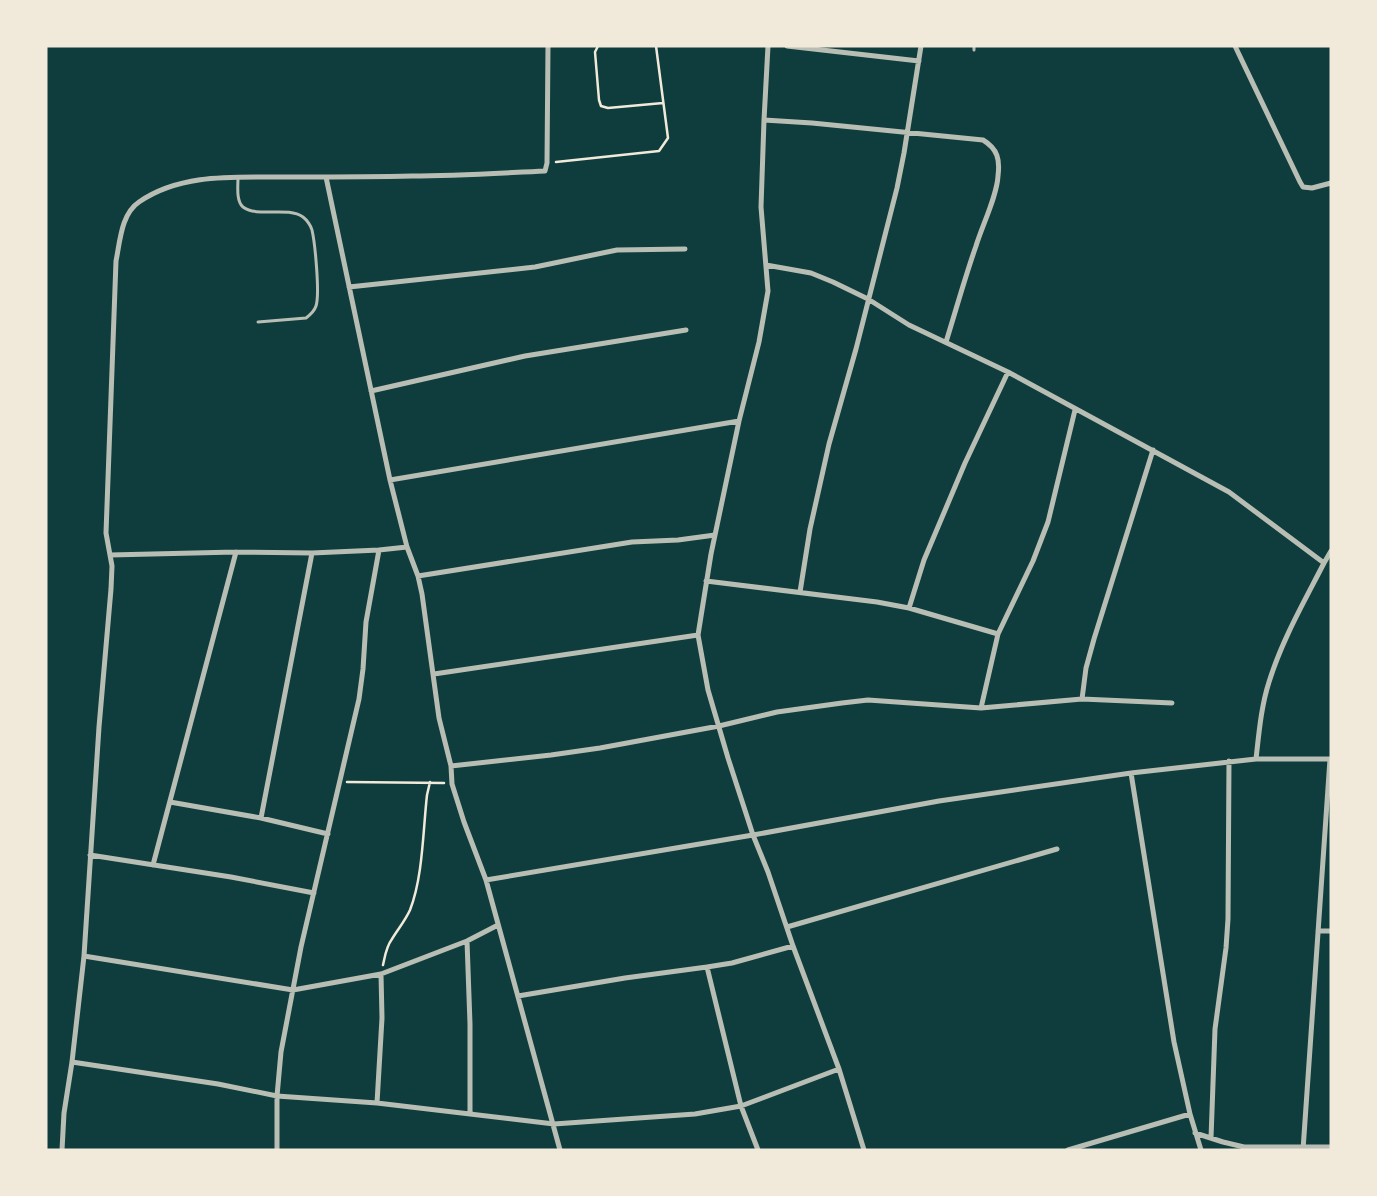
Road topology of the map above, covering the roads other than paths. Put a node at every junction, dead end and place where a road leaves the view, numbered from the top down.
1 (548, 46) edge
2 (768, 46) edge
3 (787, 46) edge
4 (921, 46) edge
5 (1235, 46) edge
6 (919, 61) junction
7 (764, 120) junction
8 (908, 133) junction
9 (326, 177) junction
10 (238, 178) junction
11 (1331, 183) edge
12 (684, 249) dead end
13 (766, 265) junction
14 (349, 287) junction
15 (868, 299) junction
16 (258, 322) dead end
17 (686, 330) dead end
18 (946, 342) junction
19 (1008, 372) junction
20 (371, 391) junction
21 (1074, 410) junction
22 (740, 421) junction
23 (1153, 450) junction
24 (390, 480) junction
25 (715, 534) junction
26 (407, 547) junction
27 (379, 550) junction
28 (1331, 550) edge
29 (236, 552) junction
30 (312, 553) junction
31 (110, 555) junction
32 (1324, 563) junction
33 (418, 576) junction
34 (706, 581) junction
35 (800, 592) junction
36 (909, 608) junction
37 (998, 634) junction
38 (698, 635) junction
39 (434, 674) junction
40 (1082, 699) junction
41 (1172, 703) dead end
42 (981, 708) junction
43 (719, 726) junction
44 (1256, 759) junction
45 (1330, 759) edge
46 (1229, 761) junction
47 (451, 766) junction
48 (1131, 773) junction
49 (170, 802) junction
50 (261, 818) junction
51 (328, 834) junction
52 (753, 835) junction
53 (1057, 849) dead end
54 (90, 855) junction
55 (153, 865) junction
56 (486, 880) junction
57 (314, 893) junction
58 (498, 924) junction
59 (787, 927) junction
60 (1318, 931) junction
61 (1331, 931) edge
62 (467, 941) junction
63 (793, 946) junction
64 (84, 956) junction
65 (707, 967) junction
66 (381, 974) junction
67 (293, 990) junction
68 (518, 996) junction
69 (72, 1062) junction
70 (839, 1069) junction
71 (277, 1096) junction
72 (377, 1103) junction
73 (741, 1106) junction
74 (470, 1114) junction
75 (1190, 1114) junction
76 (554, 1124) junction
77 (1195, 1133) junction
78 (1211, 1138) junction
79 (1331, 1147) edge
80 (1302, 1148) edge
81 (62, 1150) edge
82 (277, 1150) edge
83 (560, 1150) edge
84 (758, 1150) edge
85 (864, 1150) edge
86 (1068, 1150) edge
87 (1201, 1150) edge

1 - 9 street
2 - 7 street
3 - 6 street
4 - 6 street
5 - 11 street
6 - 8 street
7 - 8 street
7 - 13 street
8 - 15 street
8 - 18 street
9 - 10 street
9 - 14 street
10 - 16 lane
10 - 31 street
12 - 14 street
13 - 15 street
13 - 22 street
14 - 20 street
15 - 18 street
15 - 35 street
17 - 20 street
18 - 19 street
19 - 21 street
19 - 36 street
20 - 24 street
21 - 23 street
21 - 37 street
22 - 24 street
22 - 25 street
23 - 32 street
23 - 40 street
24 - 26 street
25 - 33 street
25 - 34 street
26 - 27 street
26 - 33 street
27 - 30 street
27 - 51 street
28 - 32 street
29 - 30 street
29 - 31 street
29 - 49 street
30 - 50 street
31 - 54 street
32 - 44 street
33 - 39 street
34 - 35 street
34 - 38 street
35 - 36 street
36 - 37 street
37 - 42 street
38 - 39 street
38 - 43 street
39 - 47 street
40 - 41 street
40 - 42 street
42 - 43 street
43 - 47 street
43 - 52 street
44 - 45 street
44 - 46 street
45 - 60 street
46 - 48 street
46 - 78 street
47 - 56 street
48 - 52 street
48 - 75 street
49 - 50 street
49 - 55 street
50 - 51 street
51 - 57 street
52 - 56 street
52 - 59 street
53 - 59 street
54 - 55 street
54 - 64 street
55 - 57 street
56 - 58 street
57 - 67 street
58 - 62 street
58 - 68 street
59 - 63 street
60 - 61 street
60 - 80 street
62 - 66 street
62 - 74 street
63 - 65 street
63 - 70 street
64 - 67 street
64 - 69 street
65 - 68 street
65 - 73 street
66 - 67 street
66 - 72 street
67 - 71 street
68 - 76 street
69 - 71 street
69 - 81 street
70 - 73 street
70 - 85 street
71 - 72 street
71 - 82 street
72 - 74 street
73 - 76 street
73 - 84 street
74 - 76 street
75 - 77 street
75 - 86 street
76 - 83 street
77 - 78 street
77 - 87 street
78 - 80 street
79 - 80 street

